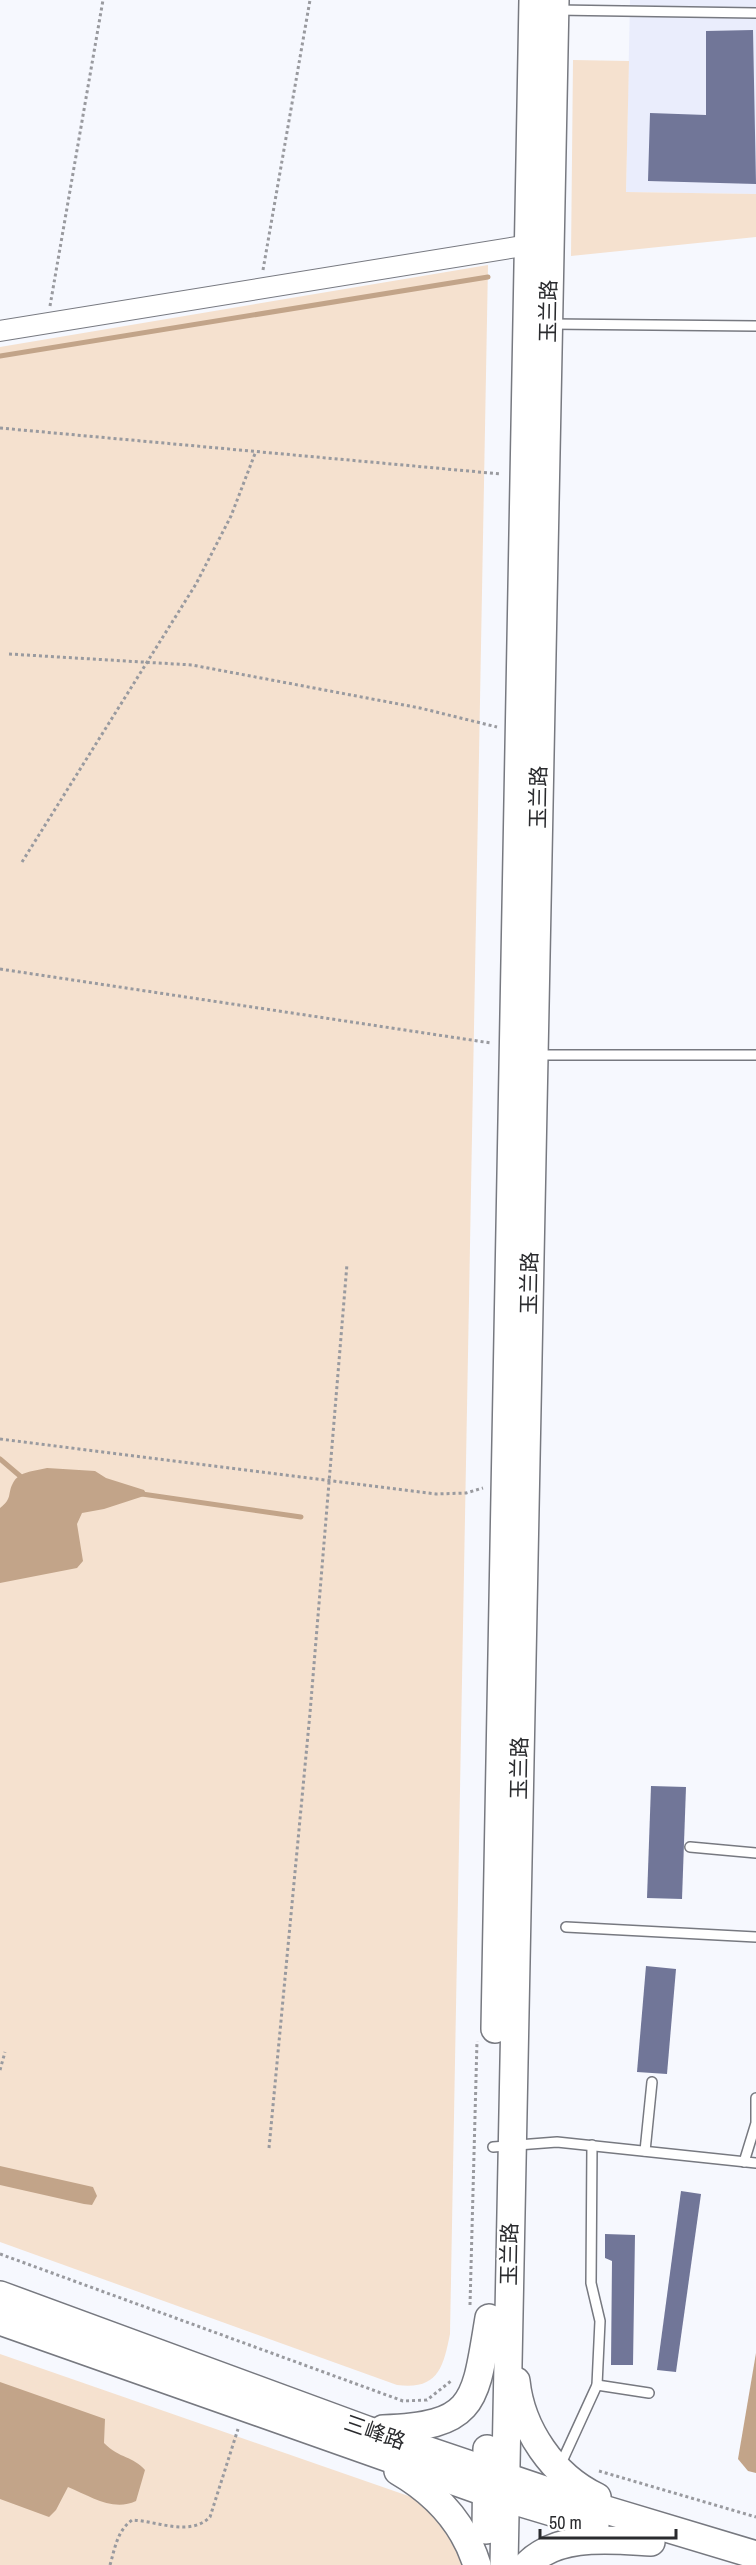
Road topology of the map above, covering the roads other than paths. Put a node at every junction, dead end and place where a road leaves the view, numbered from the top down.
1 (544, 5) edge
2 (756, 13) edge
3 (539, 243) junction
4 (548, 324) junction
5 (756, 326) edge
6 (0, 331) edge
7 (523, 1048) junction
8 (756, 1055) edge
9 (690, 1847) dead end
10 (756, 1853) edge
11 (566, 1927) dead end
12 (756, 1937) edge
13 (652, 2082) dead end
14 (756, 2098) edge
15 (592, 2145) junction
16 (502, 2146) junction
17 (645, 2151) junction
18 (744, 2162) junction
19 (756, 2163) edge
20 (0, 2295) edge
21 (489, 2315) junction
22 (0, 2321) edge
23 (597, 2385) junction
24 (649, 2393) dead end
25 (364, 2439) junction
26 (564, 2457) dead end
27 (495, 2484) junction
28 (651, 2533) junction
29 (756, 2555) edge
30 (477, 2565) edge
31 (486, 2565) edge
32 (504, 2565) edge
33 (527, 2565) edge
34 (729, 2565) edge

1 - 2 lane
1 - 3 street, 玉兰路
3 - 4 street, 玉兰路
3 - 6 street
3 - 7 street, 玉兰路
4 - 5 lane
4 - 7 street, 玉兰路
7 - 8 lane
7 - 16 street, 玉兰路
7 - 16 street, 玉兰路
9 - 10 lane
11 - 12 lane
13 - 17 lane
14 - 18 lane
15 - 16 lane
15 - 17 lane
15 - 23 lane
16 - 21 street, 玉兰路
17 - 18 lane
18 - 19 lane
20 - 25 street, 三峰路
21 - 25 street
21 - 27 street, 玉兰路
21 - 28 street
22 - 25 street, 三峰路
23 - 24 lane
23 - 26 lane
25 - 27 street, 三峰路
25 - 30 street
27 - 28 street, 三峰路
27 - 31 street, 玉兰路
27 - 32 street, 玉兰路
28 - 29 street, 三峰路
28 - 33 street
28 - 34 street, 三峰路

